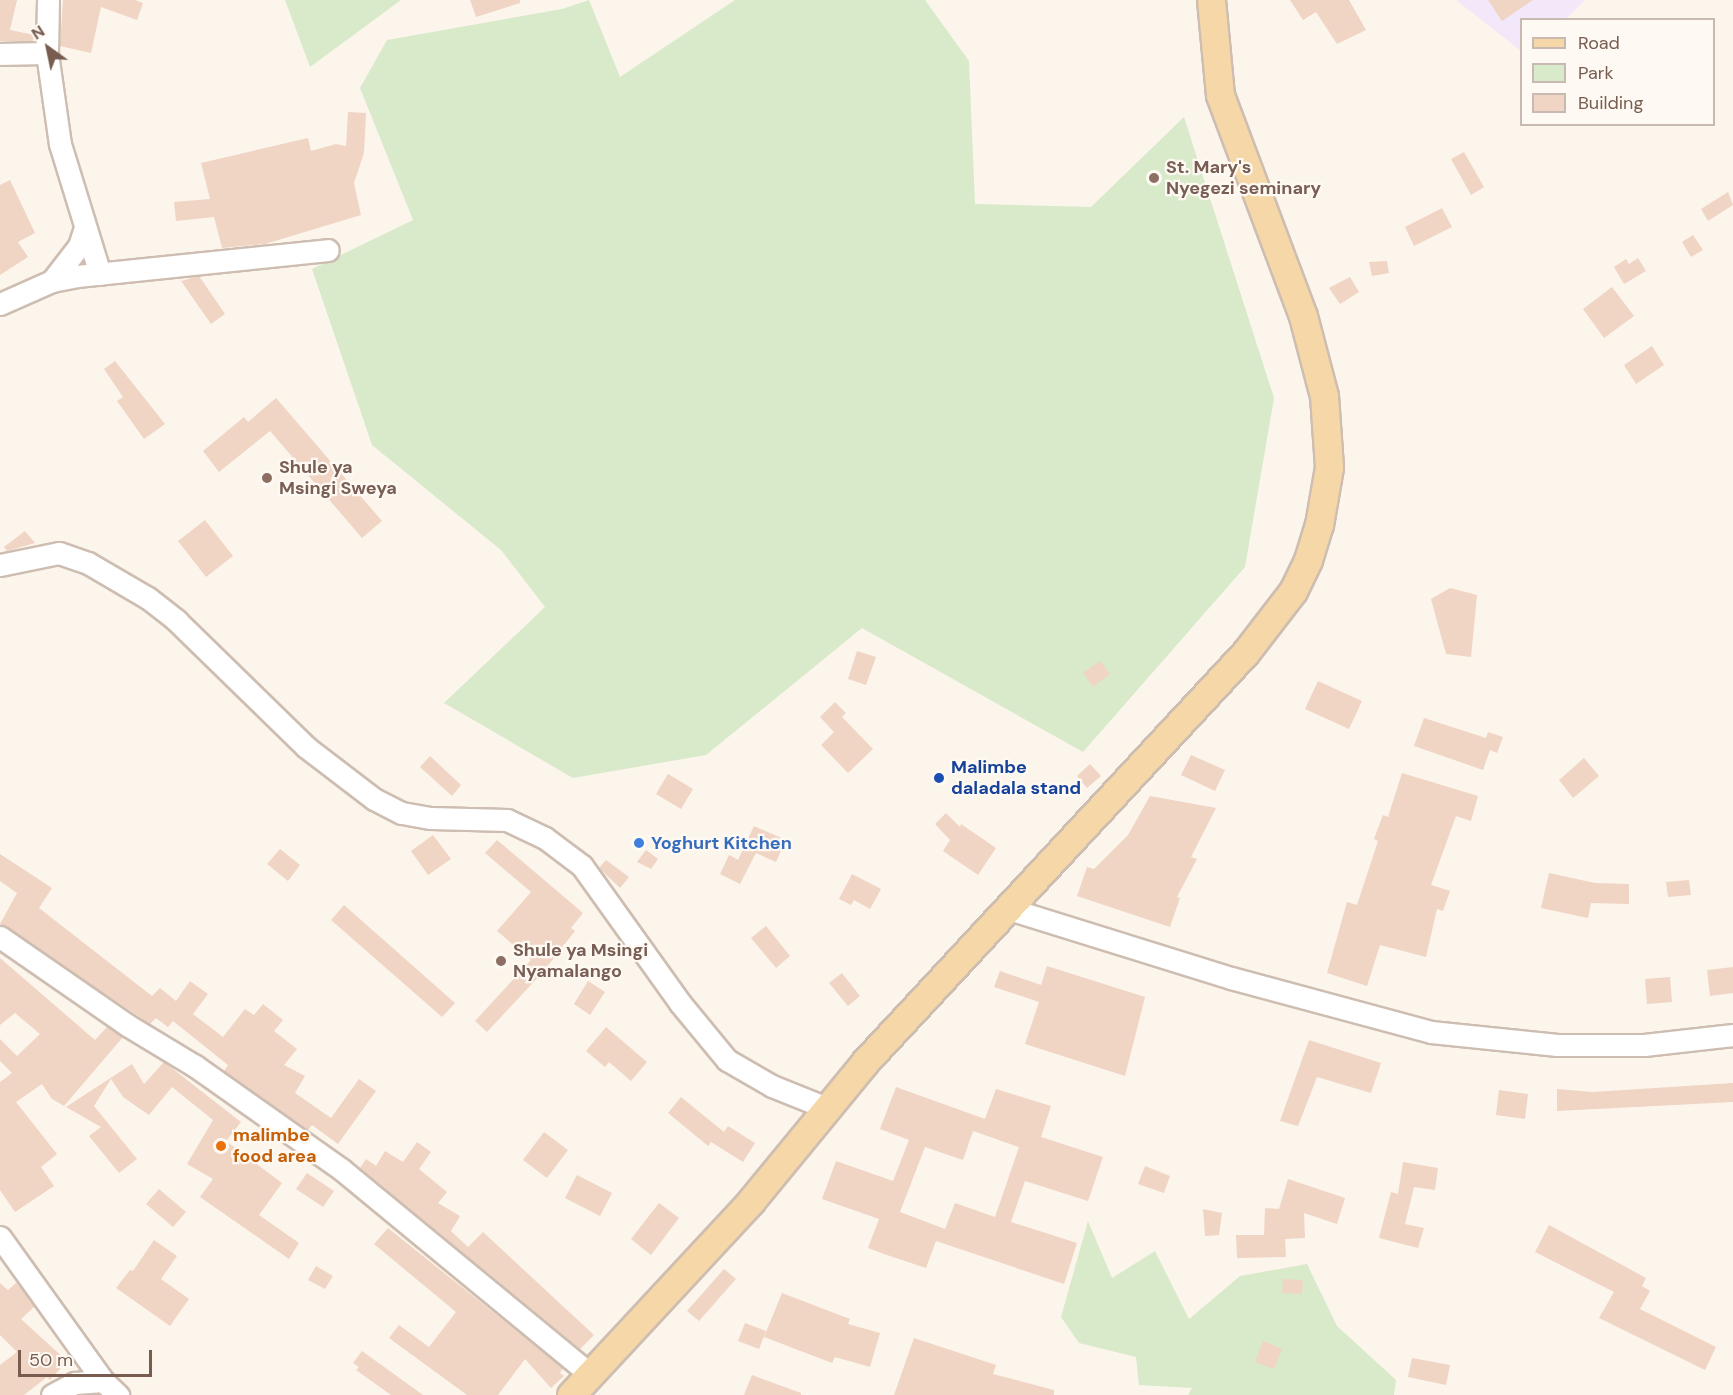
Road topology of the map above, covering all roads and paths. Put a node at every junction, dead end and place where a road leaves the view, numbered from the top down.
1 (48, 0) edge
2 (1210, 0) edge
3 (47, 53) junction
4 (0, 54) edge
5 (85, 228) junction
6 (328, 250) dead end
7 (100, 274) junction
8 (51, 281) junction
9 (0, 304) edge
10 (0, 566) edge
11 (1006, 908) junction
12 (0, 937) edge
13 (1733, 1035) edge
14 (827, 1108) junction
15 (0, 1237) edge
16 (590, 1374) junction
17 (110, 1388) edge
18 (52, 1395) edge
19 (571, 1395) edge

1 - 3 street
2 - 11 main road
3 - 4 street
3 - 5 street
5 - 7 street
5 - 8 street
6 - 7 street
7 - 8 street
8 - 9 street
10 - 14 street
11 - 13 street
11 - 14 main road
12 - 16 street
14 - 16 main road
15 - 17 street
16 - 19 main road
17 - 18 street

